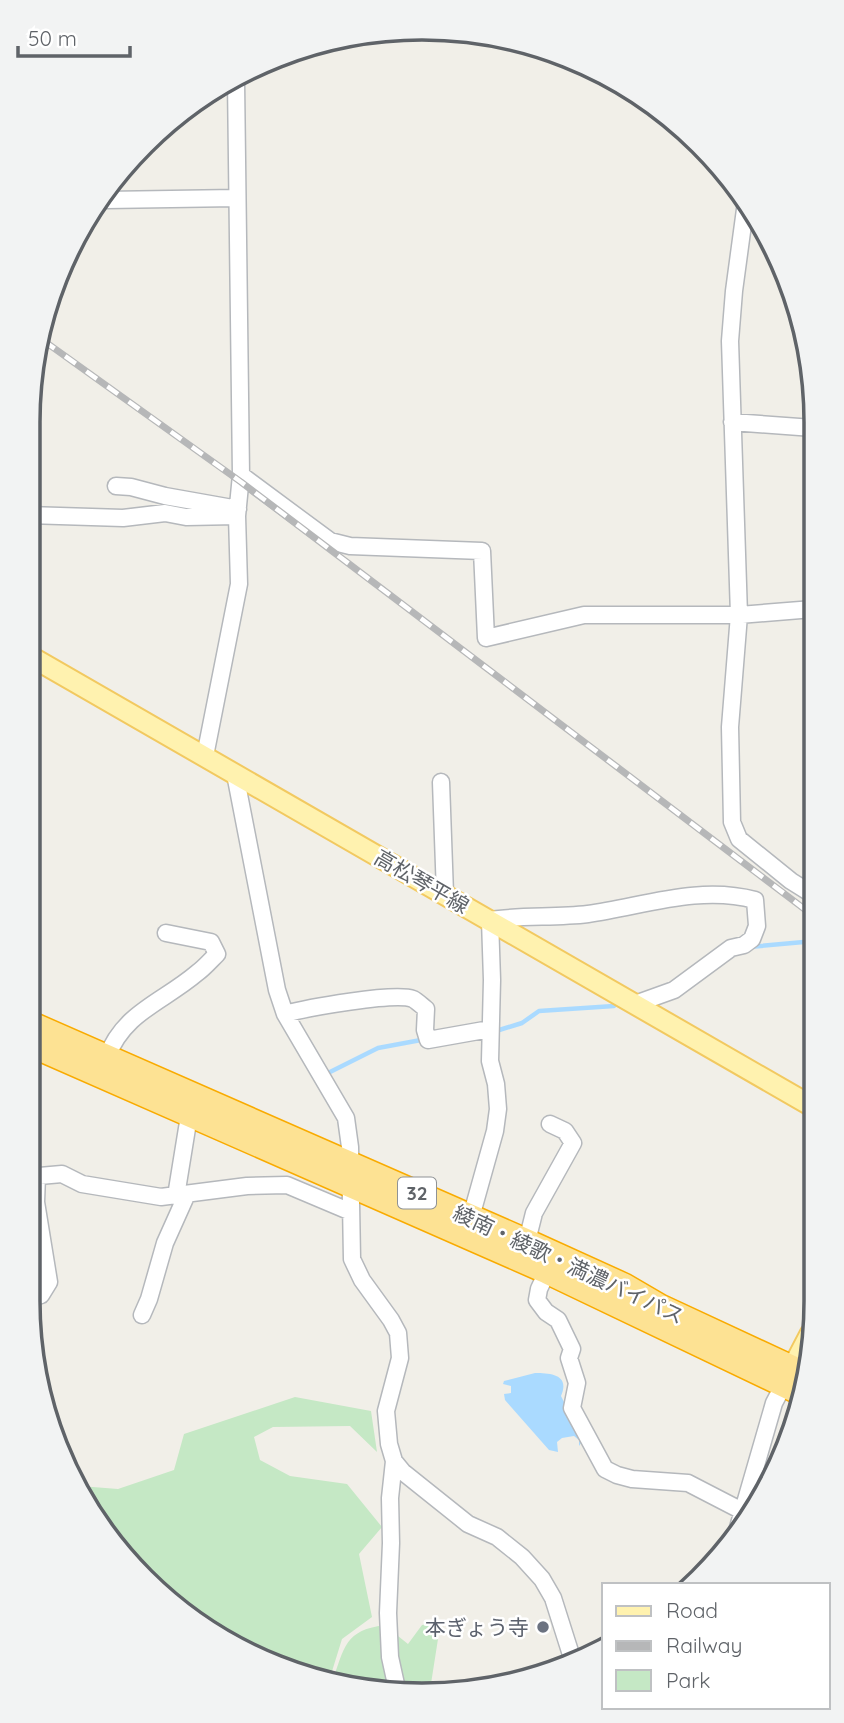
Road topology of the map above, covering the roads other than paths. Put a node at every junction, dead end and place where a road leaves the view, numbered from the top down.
1 (236, 88) edge
2 (236, 198) junction
3 (112, 200) edge
4 (744, 217) edge
5 (732, 422) junction
6 (804, 427) edge
7 (241, 475) junction
8 (116, 486) dead end
9 (238, 513) junction
10 (40, 515) edge
11 (804, 610) edge
12 (739, 615) junction
13 (40, 661) edge
14 (205, 757) junction
15 (235, 774) junction
16 (441, 782) dead end
17 (804, 889) edge
18 (445, 894) junction
19 (490, 920) junction
20 (166, 933) dead end
21 (635, 1004) junction
22 (285, 1014) junction
23 (40, 1027) edge
24 (490, 1029) junction
25 (40, 1049) edge
26 (107, 1057) junction
27 (804, 1102) edge
28 (189, 1116) junction
29 (550, 1124) dead end
30 (40, 1175) edge
31 (350, 1175) junction
32 (181, 1195) junction
33 (351, 1212) junction
34 (471, 1217) junction
35 (40, 1227) edge
36 (527, 1241) junction
37 (547, 1272) junction
38 (40, 1295) edge
39 (142, 1315) dead end
40 (794, 1379) edge
41 (394, 1461) junction
42 (749, 1499) edge
43 (741, 1510) edge
44 (570, 1653) edge
45 (395, 1682) edge

1 - 2 street
2 - 3 street
2 - 7 street
4 - 5 street
5 - 6 street
5 - 12 street
7 - 9 street
7 - 12 street
8 - 9 street
9 - 10 street
9 - 14 street
11 - 12 street
12 - 17 street
13 - 14 main road, 高松琴平線
14 - 15 main road, 高松琴平線
15 - 18 main road, 高松琴平線
15 - 22 street
16 - 18 street
18 - 19 main road, 高松琴平線
19 - 21 main road, 高松琴平線
19 - 21 street
19 - 24 street
20 - 26 street
21 - 27 main road, 高松琴平線
22 - 24 street
22 - 31 street
23 - 26 highway, 綾南・綾歌・満濃バイパス / 32
24 - 34 street
25 - 28 highway, 綾南・綾歌・満濃バイパス / 32
26 - 31 highway, 綾南・綾歌・満濃バイパス / 32
28 - 31 highway, 綾南・綾歌・満濃バイパス / 32
28 - 32 street
29 - 36 street
30 - 32 street
31 - 33 street
31 - 34 highway, 綾南・綾歌・満濃バイパス / 32
31 - 37 highway, 綾南・綾歌・満濃バイパス / 32
32 - 33 street
32 - 39 street
33 - 41 street
34 - 36 highway, 綾南・綾歌・満濃バイパス / 32
35 - 38 street
36 - 37 street
36 - 40 highway, 綾南・綾歌・満濃バイパス / 32
37 - 40 highway, 綾南・綾歌・満濃バイパス / 32
37 - 43 street
40 - 42 street
41 - 44 street
41 - 45 street

